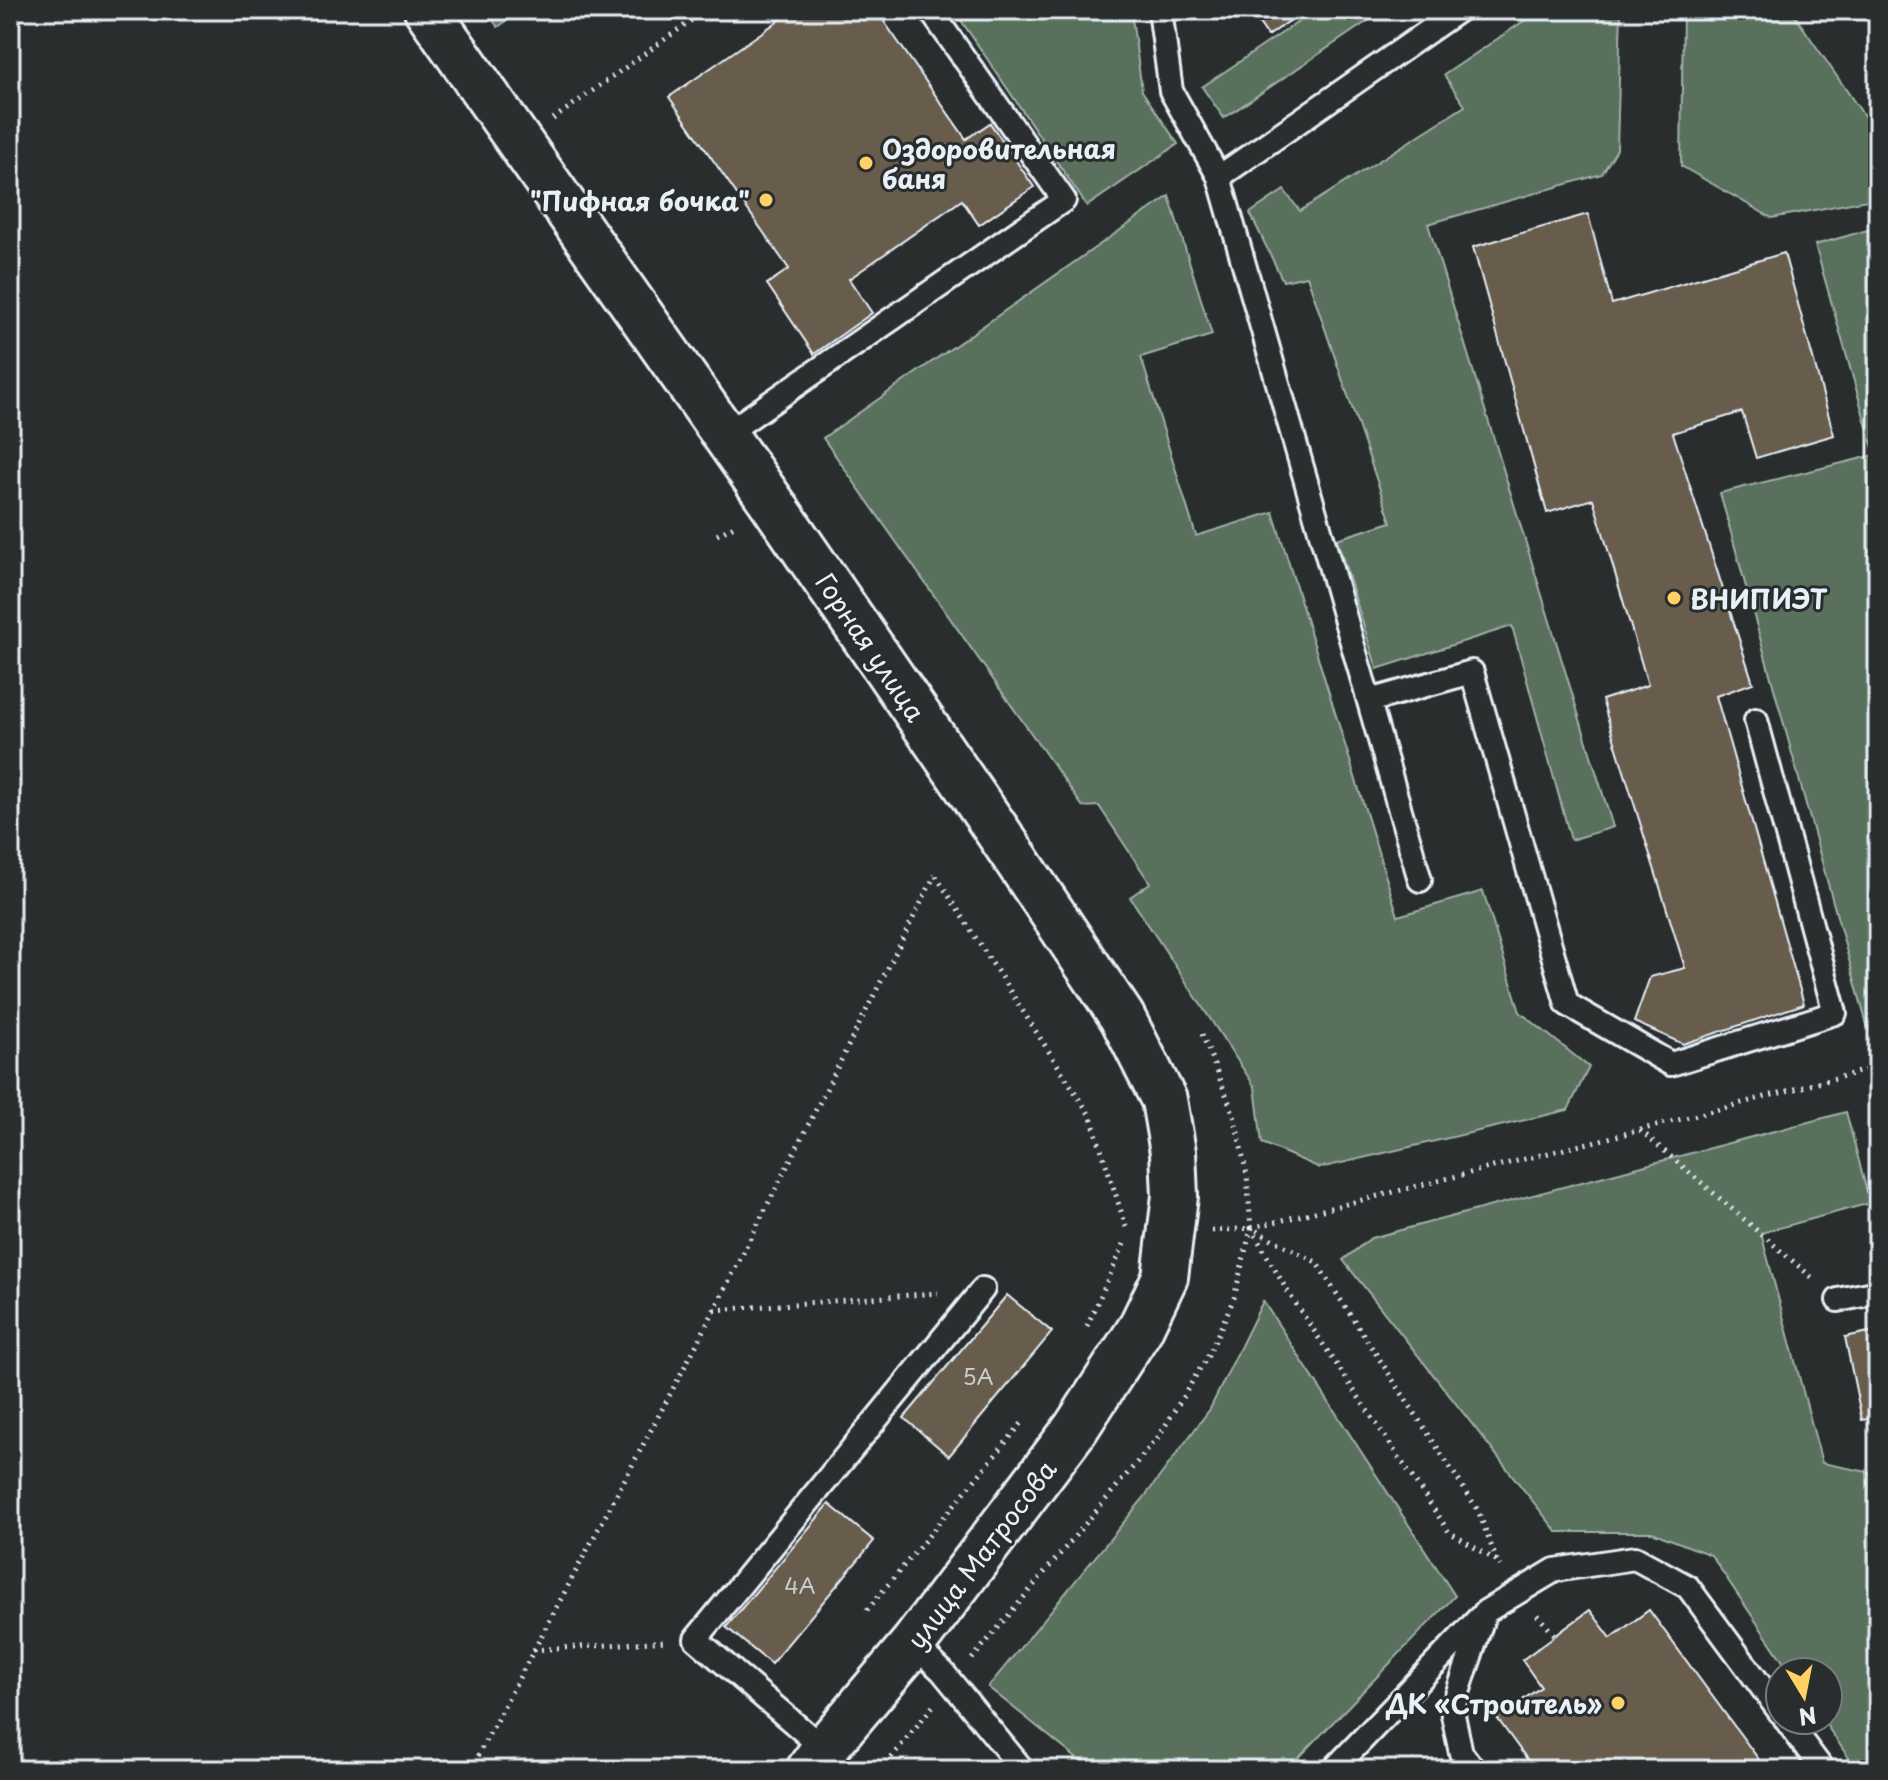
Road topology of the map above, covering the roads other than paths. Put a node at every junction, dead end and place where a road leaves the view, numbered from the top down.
1 (427, 10) edge
2 (930, 10) edge
3 (1160, 10) edge
4 (1459, 10) edge
5 (1219, 177) junction
6 (724, 435) junction
7 (1369, 701) junction
8 (1756, 720) dead end
9 (1420, 880) dead end
10 (983, 1289) road end
11 (1878, 1292) edge
12 (1838, 1300) road end
13 (1140, 1329) joint
14 (1485, 1612) junction
15 (913, 1644) junction
16 (1764, 1690) edge
17 (1798, 1736) edge
18 (817, 1759) edge
19 (1023, 1770) edge
20 (1333, 1770) edge
21 (1474, 1770) edge
22 (1823, 1770) edge

1 - 6 street, Горная улица
2 - 6 lane
3 - 5 lane
4 - 5 lane
5 - 7 lane
6 - 13 street, Горная улица
7 - 8 lane
7 - 9 lane
10 - 18 lane
11 - 12 lane
13 - 15 street, улица Матросова
14 - 16 lane
14 - 20 lane
14 - 21 lane
15 - 18 street, улица Матросова
15 - 19 lane
17 - 22 lane

